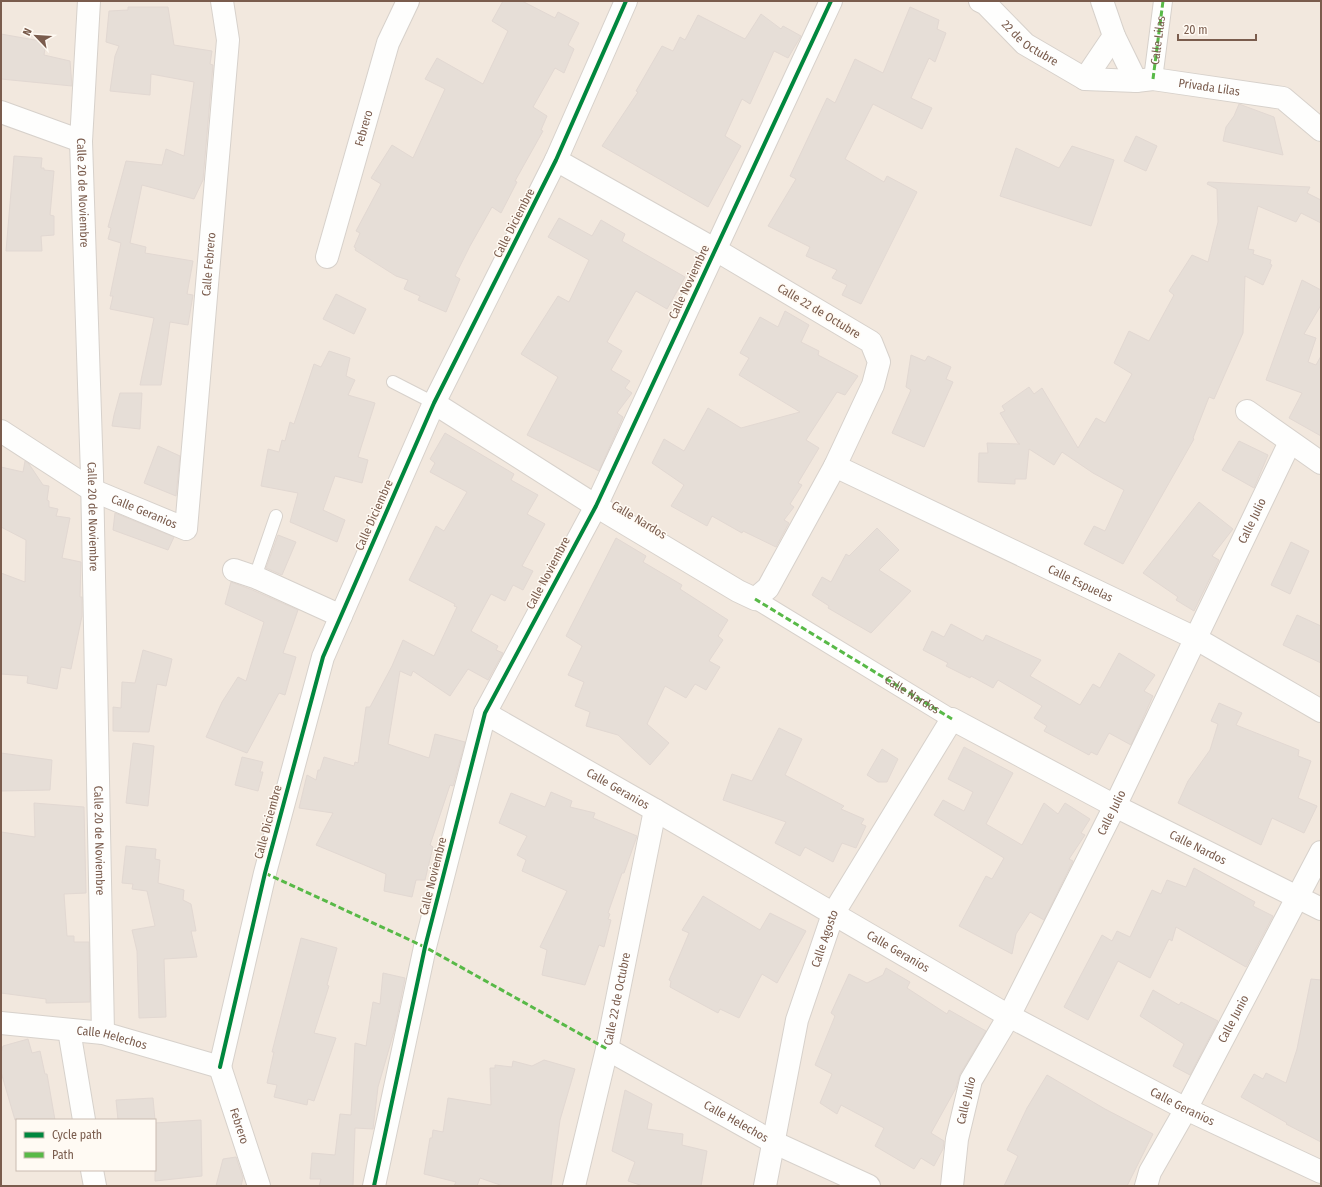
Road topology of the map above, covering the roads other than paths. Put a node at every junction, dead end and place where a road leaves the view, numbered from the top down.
1 (89, 1) edge
2 (222, 1) edge
3 (408, 1) edge
4 (626, 1) edge
5 (831, 1) edge
6 (980, 1) edge
7 (1102, 1) edge
8 (1163, 1) edge
9 (1114, 36) junction
10 (1085, 79) junction
11 (1145, 80) junction
12 (1, 112) edge
13 (1321, 130) edge
14 (81, 141) junction
15 (556, 160) junction
16 (716, 250) junction
17 (327, 257) dead end
18 (394, 382) dead end
19 (434, 403) junction
20 (1247, 410) dead end
21 (1, 431) edge
22 (1290, 442) junction
23 (1321, 463) edge
24 (835, 466) junction
25 (92, 490) junction
26 (596, 506) junction
27 (276, 516) dead end
28 (186, 529) joint
29 (234, 570) dead end
30 (255, 577) junction
31 (755, 599) junction
32 (341, 616) junction
33 (1195, 638) junction
34 (1321, 711) edge
35 (485, 713) junction
36 (952, 719) junction
37 (1115, 806) junction
38 (655, 810) junction
39 (1321, 852) edge
40 (1297, 897) junction
41 (1321, 909) edge
42 (833, 914) junction
43 (1009, 1016) junction
44 (1, 1023) edge
45 (68, 1030) junction
46 (103, 1032) junction
47 (607, 1049) junction
48 (220, 1066) junction
49 (1186, 1109) junction
50 (84, 1119) edge
51 (772, 1142) junction
52 (92, 1171) edge
53 (1321, 1172) edge
54 (95, 1186) edge
55 (259, 1186) edge
56 (374, 1186) edge
57 (574, 1186) edge
58 (765, 1186) edge
59 (869, 1186) edge
60 (952, 1186) edge
61 (1146, 1186) edge

1 - 14 street, Calle 20 de Noviembre
2 - 28 street, Calle Febrero
3 - 17 street, Febrero
4 - 15 street, Calle Diciembre
5 - 16 street, Calle Noviembre
6 - 10 street, 22 de Octubre
7 - 9 street
8 - 11 street, Calle Lilas
9 - 10 street
9 - 11 street
10 - 11 street, Privada Lilas
11 - 13 street, Privada Lilas
12 - 14 street
14 - 25 street, Calle 20 de Noviembre
15 - 16 street, Calle 22 de Octubre
15 - 19 street, Calle Diciembre
16 - 24 street, Calle 22 de Octubre
16 - 26 street, Calle Noviembre
18 - 19 lane, Calle Nardos
19 - 26 street, Calle Nardos
19 - 32 street, Calle Diciembre
20 - 22 street
21 - 25 street, Calle Geranios
22 - 23 street
22 - 33 street, Calle Julio
24 - 31 street, Calle 22 de Octubre
24 - 33 street, Calle Espuelas
25 - 28 street, Calle Geranios
25 - 46 street, Calle 20 de Noviembre
26 - 31 street, Calle Nardos
26 - 35 street, Calle Noviembre
27 - 30 lane
29 - 30 street
30 - 32 street
31 - 36 street, Calle Nardos
32 - 48 street, Calle Diciembre
33 - 34 street, Calle Espuelas
33 - 37 street, Calle Julio
35 - 38 street, Calle Geranios
35 - 56 street, Calle Noviembre
36 - 37 street, Calle Nardos
36 - 42 street, Calle Agosto
37 - 40 street, Calle Nardos
37 - 43 street, Calle Julio
38 - 42 street, Calle Geranios
38 - 47 street, Calle 22 de Octubre
39 - 40 street, Calle Junio
40 - 41 street, Calle Nardos
40 - 49 street, Calle Junio
42 - 43 street, Calle Geranios
42 - 51 street, Calle Agosto
43 - 49 street, Calle Geranios
43 - 60 street, Calle Julio
44 - 45 street, Calle Helechos
45 - 46 street, Calle Helechos
45 - 50 street
46 - 48 street, Calle Helechos
47 - 51 street, Calle Helechos
47 - 57 street, Calle 22 de Octubre
48 - 55 street, Febrero
49 - 53 street, Calle Geranios
49 - 61 street, Calle Junio
51 - 58 street, Calle Agosto
51 - 59 street, Calle Helechos
52 - 54 street

